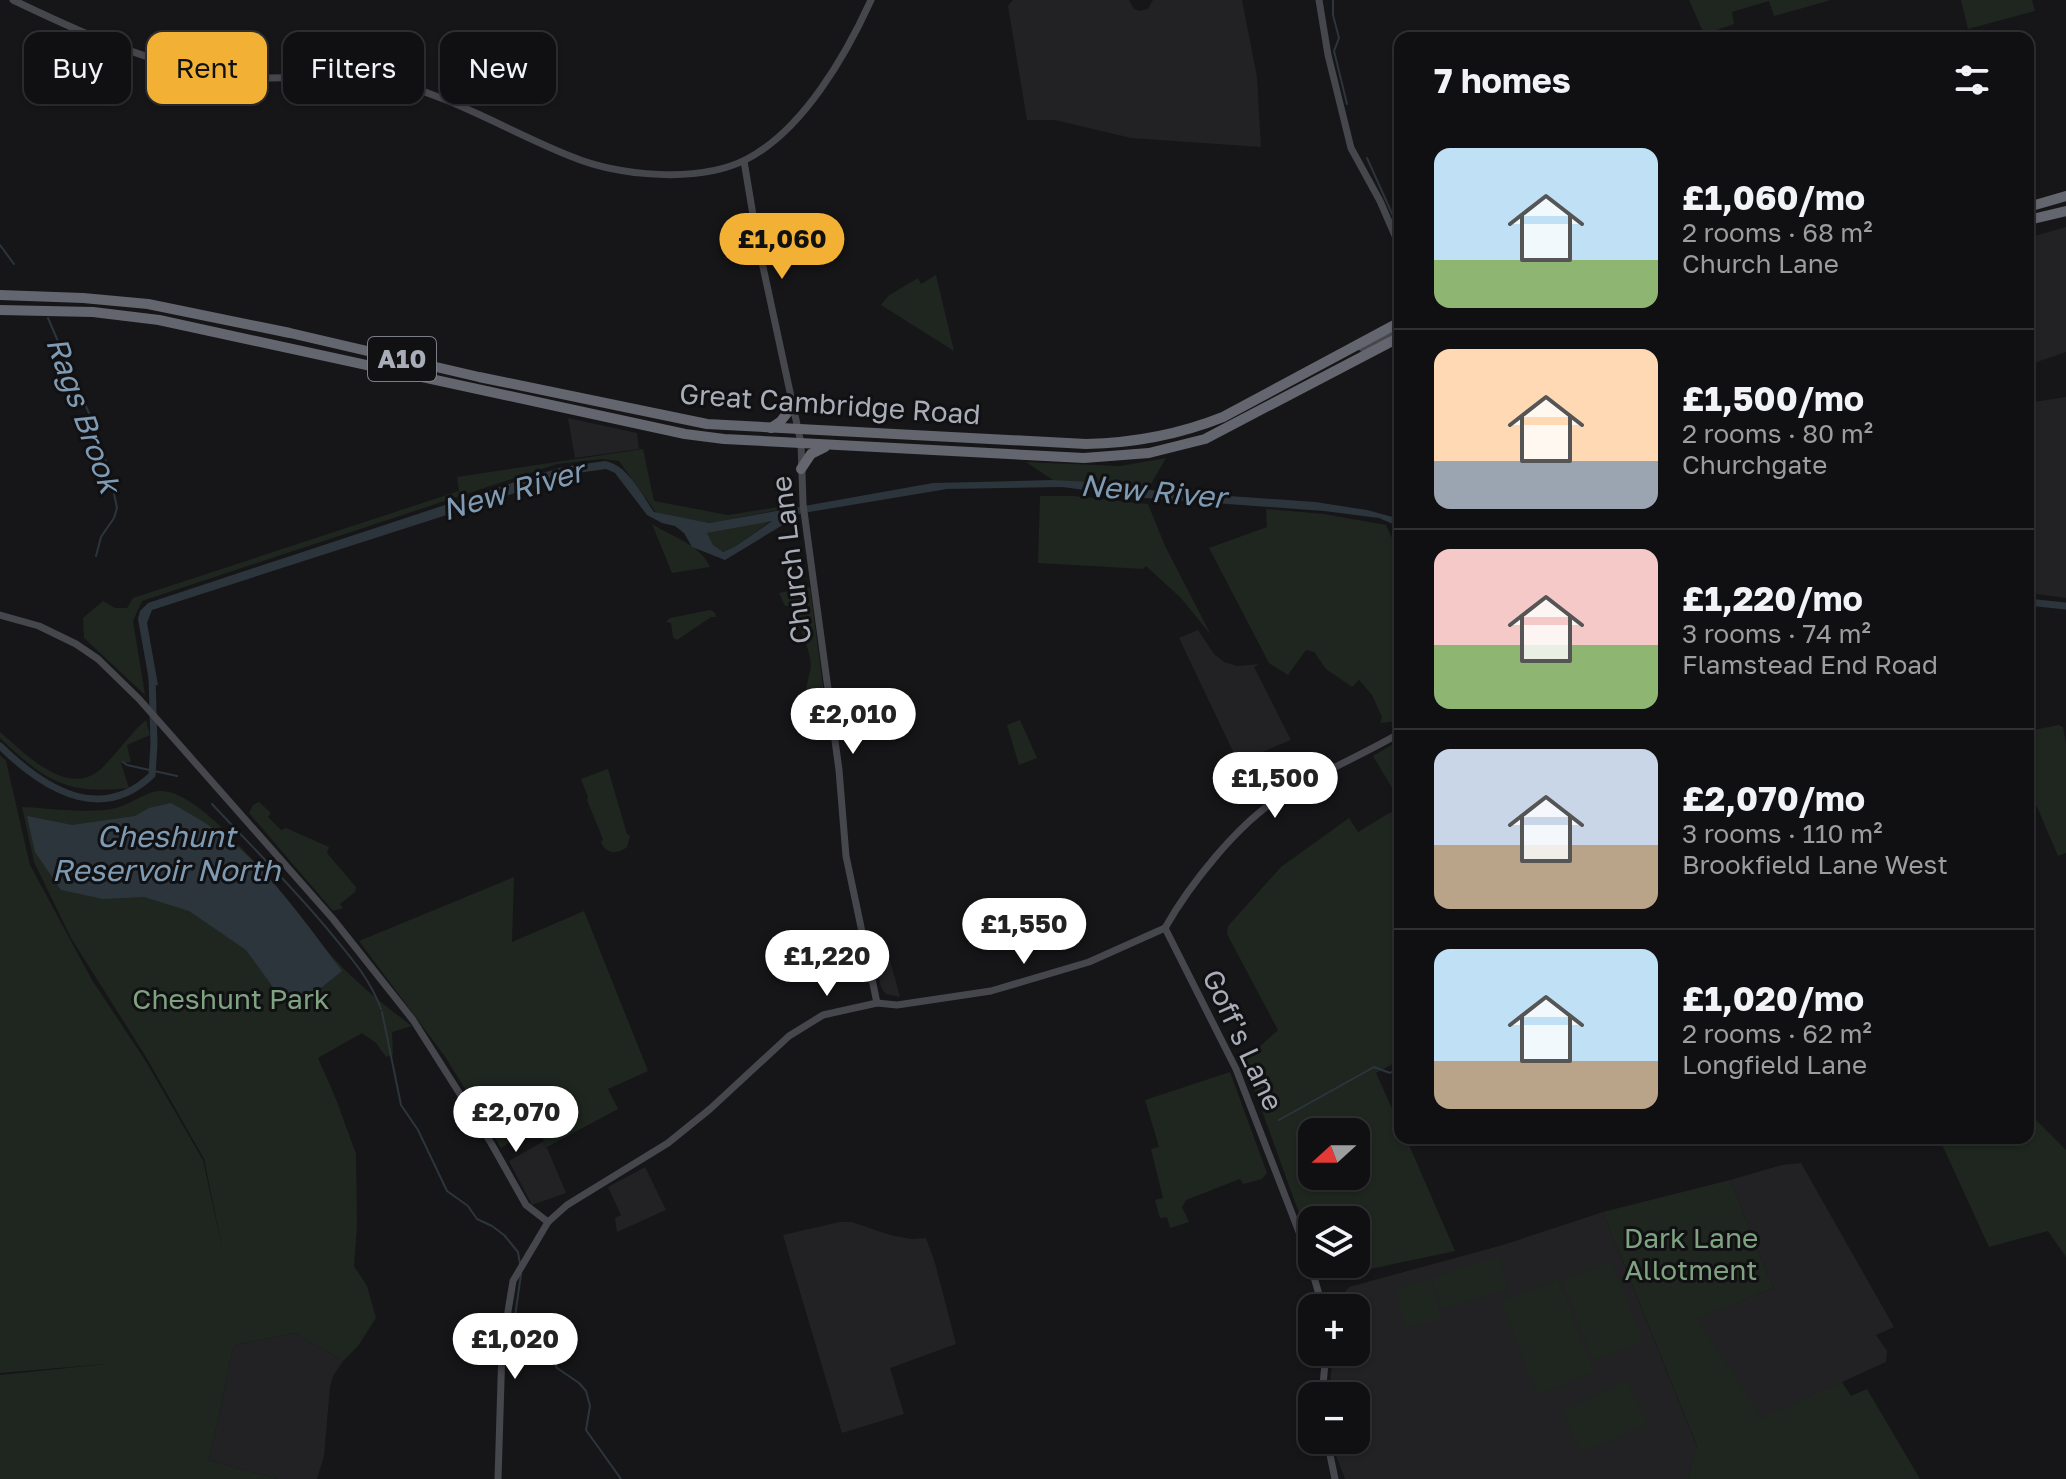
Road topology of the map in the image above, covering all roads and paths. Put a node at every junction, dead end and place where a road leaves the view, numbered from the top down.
1 (13, 0) edge
2 (871, 0) edge
3 (1319, 0) edge
4 (744, 161) junction
5 (2066, 196) edge
6 (2034, 205) edge
7 (2066, 211) edge
8 (2034, 219) edge
9 (1394, 233) edge
10 (0, 295) edge
11 (0, 310) edge
12 (1394, 325) edge
13 (1394, 333) edge
14 (1394, 340) edge
15 (1299, 377) junction
16 (792, 407) junction
17 (769, 429) junction
18 (797, 430) junction
19 (801, 443) junction
20 (831, 445) junction
21 (801, 469) junction
22 (0, 615) edge
23 (1394, 736) edge
24 (1165, 928) junction
25 (877, 1003) junction
26 (548, 1222) junction
27 (1319, 1294) edge
28 (1330, 1454) edge
29 (498, 1479) edge
30 (1335, 1479) edge

1 - 4 main road
2 - 4 main road
3 - 9 main road
4 - 16 main road
5 - 6 highway
7 - 8 highway
10 - 17 highway, Great Cambridge Road / A10
11 - 19 highway, Great Cambridge Road / A10
12 - 15 highway, Great Cambridge Road / A10
13 - 15 main road
14 - 20 highway, Great Cambridge Road / A10
15 - 18 highway, Great Cambridge Road / A10
16 - 17 highway
16 - 18 main road
17 - 18 highway, Great Cambridge Road / A10
18 - 19 main road, Church Lane
19 - 20 highway, Great Cambridge Road / A10
19 - 21 main road, Church Lane
20 - 21 highway
21 - 25 main road, Church Lane
22 - 26 main road
23 - 24 main road
24 - 25 main road
24 - 27 main road, Goff's Lane
25 - 26 main road
26 - 29 main road
28 - 30 main road

